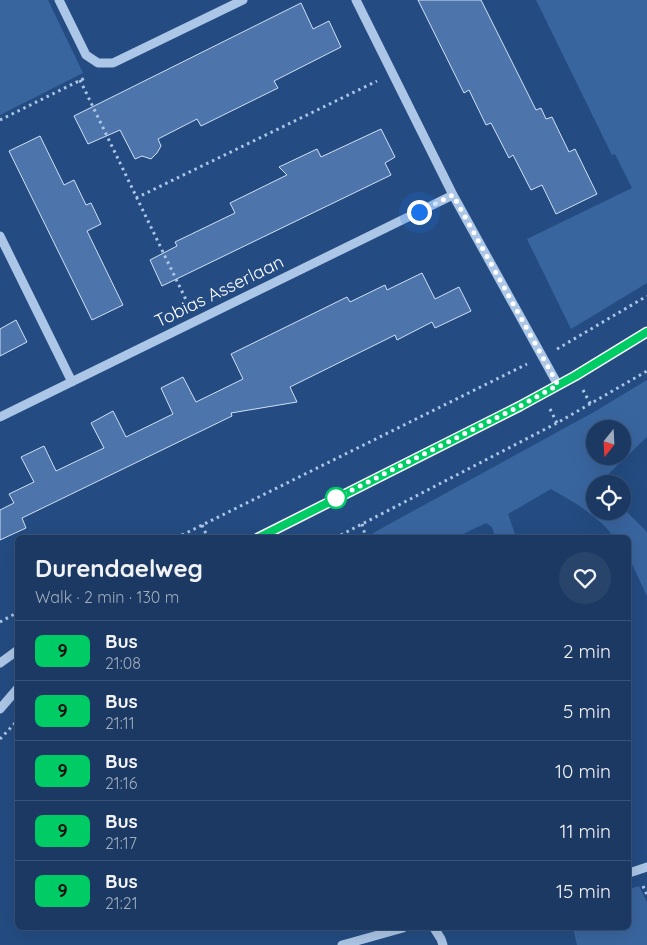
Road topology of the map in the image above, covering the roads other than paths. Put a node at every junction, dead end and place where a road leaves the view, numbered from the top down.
1 (59, 0) edge
2 (243, 0) edge
3 (356, 0) edge
4 (453, 195) junction
5 (0, 236) edge
6 (647, 332) edge
7 (72, 382) junction
8 (558, 385) junction
9 (0, 417) edge
10 (264, 535) edge
11 (15, 652) edge
12 (0, 663) edge
13 (15, 692) edge
14 (0, 709) edge
15 (647, 867) edge
16 (631, 871) edge
17 (396, 930) edge
18 (435, 930) edge
19 (342, 945) edge
20 (443, 945) edge

1 - 2 street
3 - 4 street
4 - 7 street, Tobias Asserlaan
4 - 8 street
5 - 7 street
6 - 8 street
7 - 9 street, Tobias Asserlaan
8 - 10 street
11 - 12 street
13 - 14 street
15 - 16 street
17 - 19 street
18 - 20 street

